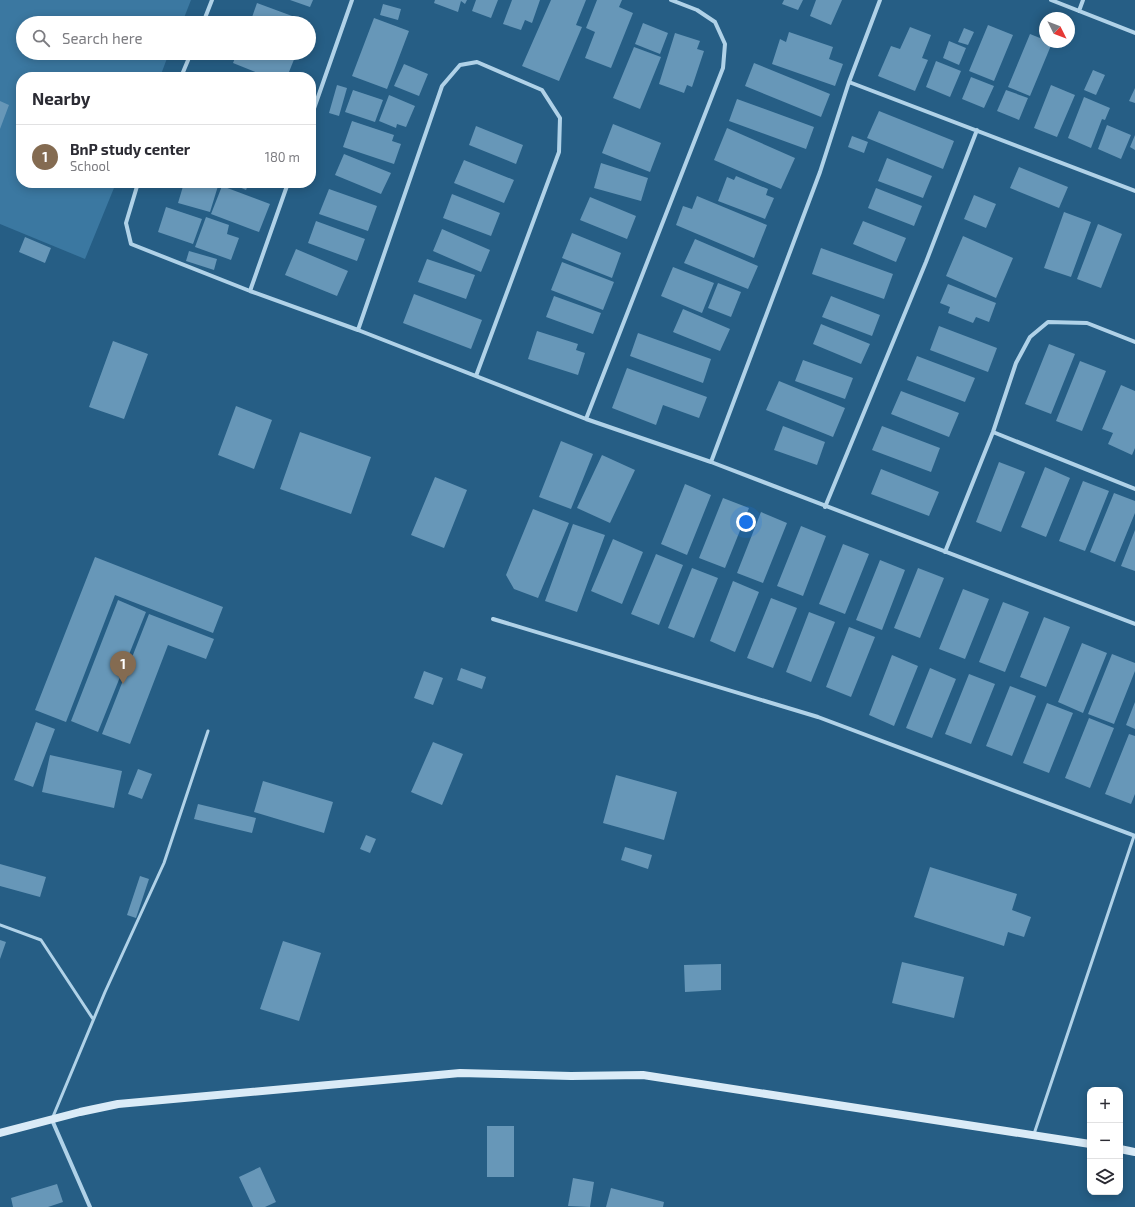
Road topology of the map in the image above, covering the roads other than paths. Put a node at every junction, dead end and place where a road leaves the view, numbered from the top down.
1 (212, 0) edge
2 (352, 0) edge
3 (671, 0) edge
4 (880, 0) edge
5 (1051, 0) edge
6 (1083, 0) edge
7 (1079, 10) junction
8 (206, 16) edge
9 (1135, 33) edge
10 (188, 60) edge
11 (183, 72) edge
12 (850, 82) junction
13 (316, 103) edge
14 (977, 130) junction
15 (136, 188) edge
16 (286, 188) edge
17 (1135, 191) edge
18 (250, 291) junction
19 (358, 330) junction
20 (1135, 342) edge
21 (476, 376) junction
22 (586, 419) junction
23 (993, 432) junction
24 (711, 462) junction
25 (1135, 488) edge
26 (825, 507) junction
27 (945, 552) junction
28 (493, 618) dead end
29 (1135, 624) edge
30 (208, 731) dead end
31 (1135, 836) edge
32 (0, 925) edge
33 (93, 1020) junction
34 (52, 1120) junction
35 (0, 1133) edge
36 (1034, 1134) junction
37 (1087, 1143) edge
38 (1123, 1150) edge
39 (1135, 1152) edge
40 (90, 1207) edge

1 - 8 street
2 - 13 street
3 - 22 street
4 - 12 street
5 - 7 street
6 - 7 street
7 - 9 street
10 - 11 street
12 - 14 street
12 - 24 street
14 - 17 street
14 - 26 street
15 - 18 street
16 - 18 street
18 - 19 street
19 - 21 street
19 - 21 street
20 - 23 street
21 - 22 street
22 - 24 street
23 - 25 street
23 - 27 street
24 - 26 street
26 - 27 street
27 - 29 street
28 - 31 street
30 - 33 lane
31 - 36 lane
32 - 33 lane
33 - 34 lane
34 - 35 street
34 - 36 street
34 - 40 street
36 - 37 street
38 - 39 street

